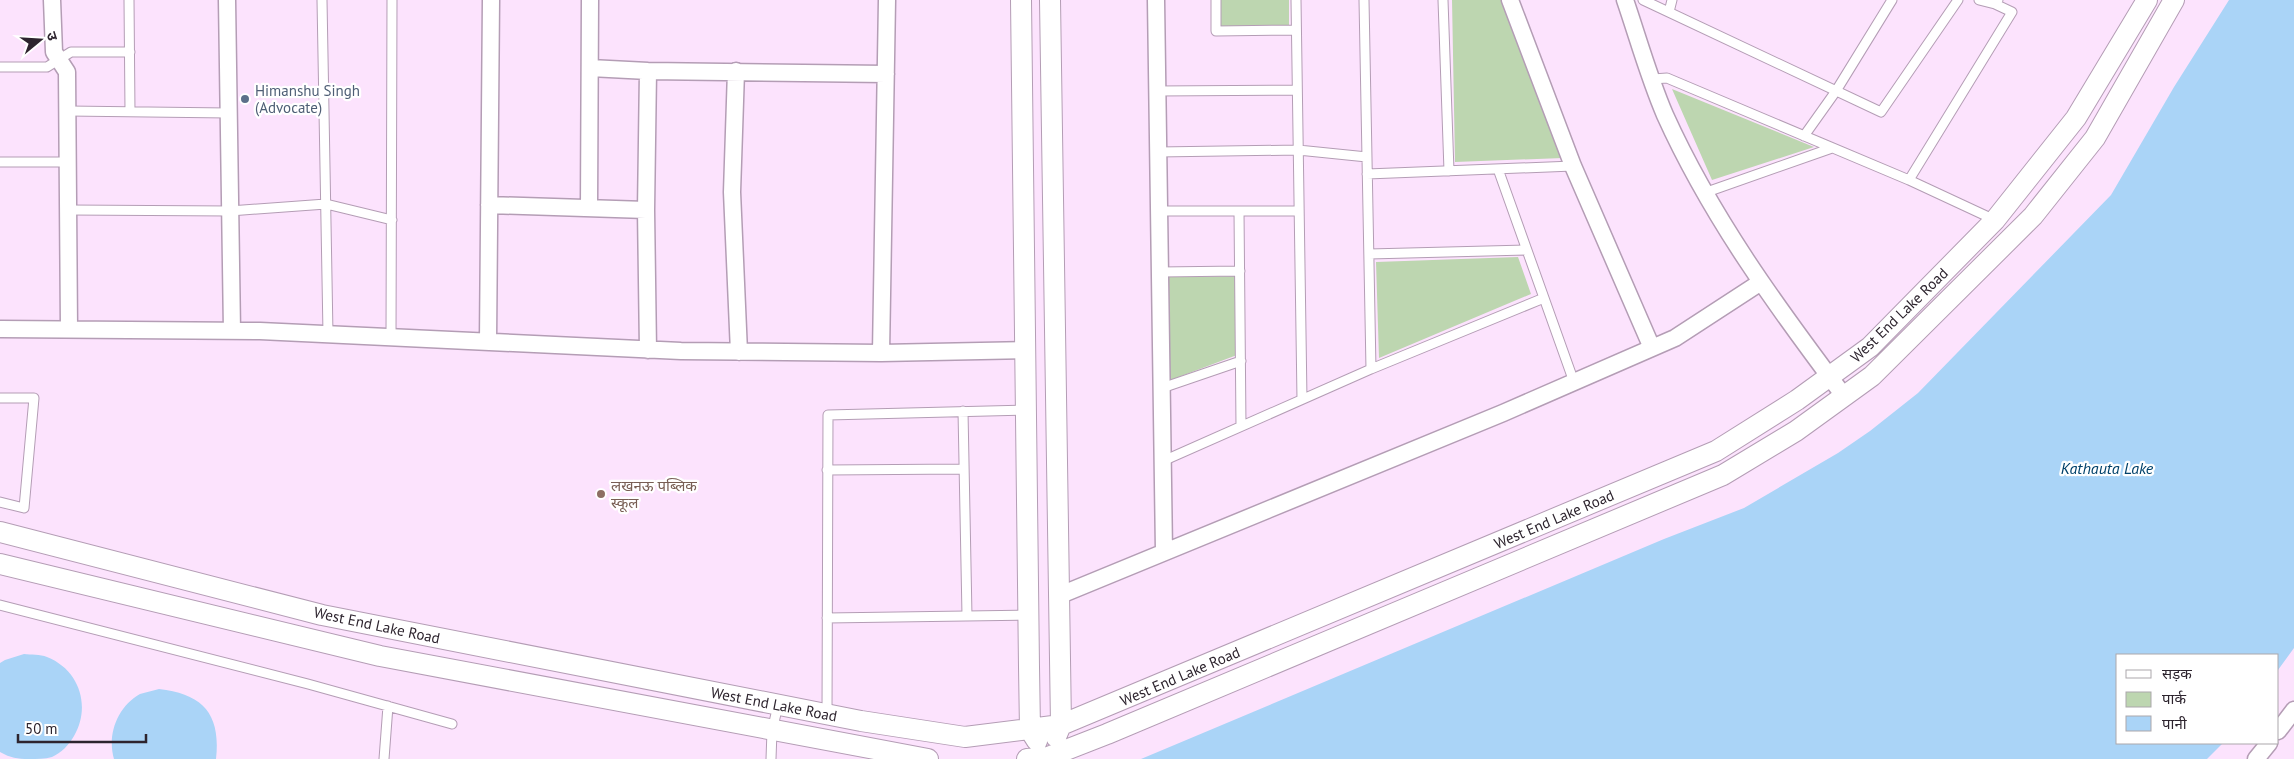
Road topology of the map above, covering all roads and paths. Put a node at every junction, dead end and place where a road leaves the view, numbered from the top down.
1 (52, 0) edge
2 (129, 0) edge
3 (227, 0) edge
4 (322, 0) edge
5 (392, 0) edge
6 (491, 0) edge
7 (590, 0) edge
8 (887, 0) edge
9 (1021, 0) edge
10 (1050, 0) edge
11 (1156, 0) edge
12 (1216, 0) edge
13 (1296, 0) edge
14 (1364, 0) edge
15 (1443, 0) edge
16 (1510, 0) edge
17 (1626, 0) edge
18 (1643, 0) edge
19 (1672, 0) edge
20 (1892, 0) edge
21 (1958, 0) edge
22 (1980, 0) edge
23 (2147, 0) edge
24 (2174, 0) edge
25 (1997, 2) edge
26 (1669, 12) junction
27 (1296, 30) junction
28 (130, 52) junction
29 (59, 60) junction
30 (0, 67) edge
31 (590, 68) junction
32 (648, 71) junction
33 (736, 71) junction
34 (886, 74) junction
35 (1652, 79) junction
36 (1297, 90) junction
37 (1836, 91) junction
38 (1157, 92) junction
39 (68, 111) junction
40 (130, 111) junction
41 (228, 113) junction
42 (1804, 136) junction
43 (1832, 148) junction
44 (1298, 150) junction
45 (1158, 152) junction
46 (1367, 157) junction
47 (0, 162) edge
48 (68, 162) junction
49 (1574, 166) junction
50 (1498, 168) junction
51 (1450, 171) junction
52 (1368, 174) junction
53 (1909, 180) junction
54 (1704, 193) junction
55 (326, 204) junction
56 (489, 205) junction
57 (589, 208) junction
58 (68, 210) junction
59 (646, 210) junction
60 (230, 211) junction
61 (1159, 211) junction
62 (1240, 211) junction
63 (1299, 211) junction
64 (392, 220) junction
65 (1995, 220) junction
66 (1527, 250) junction
67 (1369, 254) junction
68 (1160, 272) junction
69 (1240, 272) junction
70 (1761, 282) junction
71 (1544, 298) junction
72 (0, 329) edge
73 (69, 329) junction
74 (232, 331) junction
75 (328, 334) junction
76 (391, 337) junction
77 (488, 342) junction
78 (1652, 348) junction
79 (648, 350) junction
80 (1025, 350) junction
81 (739, 352) junction
82 (881, 353) junction
83 (1241, 361) junction
84 (1371, 369) junction
85 (1830, 377) junction
86 (1574, 382) junction
87 (1162, 388) junction
88 (1844, 396) junction
89 (0, 398) edge
90 (1302, 399) junction
91 (1026, 410) junction
92 (963, 411) junction
93 (1241, 426) junction
94 (1163, 461) junction
95 (964, 469) junction
96 (827, 470) junction
97 (0, 502) edge
98 (0, 532) edge
99 (1164, 552) junction
100 (0, 564) edge
101 (1058, 596) junction
102 (0, 605) edge
103 (1028, 615) junction
104 (966, 616) junction
105 (827, 618) junction
106 (778, 705) junction
107 (388, 706) junction
108 (2294, 710) edge
109 (826, 714) junction
110 (452, 724) dead end
111 (1061, 725) junction
112 (1030, 730) junction
113 (2279, 730) edge
114 (772, 731) junction
115 (2268, 744) edge
116 (1048, 757) junction
117 (384, 759) edge
118 (771, 759) edge
119 (928, 759) edge
120 (1027, 759) edge
121 (2256, 759) edge

1 - 29 street
2 - 28 lane
3 - 41 street
4 - 55 lane
5 - 64 lane
6 - 56 street
7 - 31 street
8 - 34 street
9 - 80 street
10 - 101 street
11 - 38 street
12 - 27 lane
13 - 27 lane
14 - 46 lane
15 - 51 lane
16 - 49 street
17 - 35 street
18 - 26 lane
19 - 26 lane
20 - 37 lane
21 - 37 lane
22 - 25 lane
23 - 65 street, West End Lake Road
24 - 88 street, West End Lake Road
25 - 53 lane
26 - 37 lane
27 - 36 lane
28 - 29 lane
28 - 40 lane
29 - 30 lane
29 - 39 street
31 - 32 street
31 - 57 street
32 - 33 street
32 - 59 street
33 - 34 street
33 - 81 street
34 - 82 street
35 - 42 lane
35 - 54 street
36 - 38 lane
36 - 44 lane
37 - 42 lane
38 - 45 street
39 - 40 lane
39 - 48 street
40 - 41 lane
41 - 60 street
42 - 43 lane
43 - 53 lane
43 - 54 lane
44 - 45 lane
44 - 46 lane
44 - 63 lane
45 - 61 street
46 - 52 lane
47 - 48 lane
48 - 58 street
49 - 50 lane
49 - 78 street
50 - 51 lane
50 - 66 lane
51 - 52 lane
52 - 67 lane
53 - 65 lane
54 - 70 street
55 - 60 lane
55 - 64 lane
55 - 75 lane
56 - 57 street
56 - 77 street
57 - 59 street
58 - 60 lane
58 - 73 street
59 - 79 street
60 - 74 street
61 - 62 lane
61 - 68 street
62 - 63 lane
62 - 69 lane
63 - 90 lane
64 - 76 lane
65 - 85 street, West End Lake Road
66 - 67 lane
66 - 71 lane
67 - 84 lane
68 - 69 lane
68 - 87 street
69 - 83 lane
70 - 78 street
70 - 85 street
71 - 84 lane
71 - 86 lane
72 - 73 street
73 - 74 street
74 - 75 street
75 - 76 street
76 - 77 street
77 - 79 street
78 - 86 street
79 - 81 street
80 - 82 street
80 - 91 street
81 - 82 street
83 - 87 lane
83 - 93 lane
84 - 90 lane
85 - 88 street
85 - 111 street, West End Lake Road
86 - 99 street
87 - 94 street
88 - 116 street, West End Lake Road
89 - 97 lane
90 - 93 lane
91 - 92 lane
91 - 103 street
92 - 95 lane
92 - 96 lane
93 - 94 lane
94 - 99 street
95 - 96 lane
95 - 104 lane
96 - 105 lane
98 - 106 street, West End Lake Road
99 - 101 street
100 - 114 street, West End Lake Road
101 - 111 street
102 - 107 lane
103 - 104 lane
103 - 112 street
104 - 105 lane
105 - 109 lane
106 - 109 street, West End Lake Road
106 - 114 lane
107 - 110 lane
107 - 117 lane
108 - 113 street
109 - 112 street, West End Lake Road
111 - 112 street, West End Lake Road
111 - 116 street
112 - 116 street
114 - 118 lane
114 - 119 street, West End Lake Road
115 - 121 street
116 - 120 street, West End Lake Road

